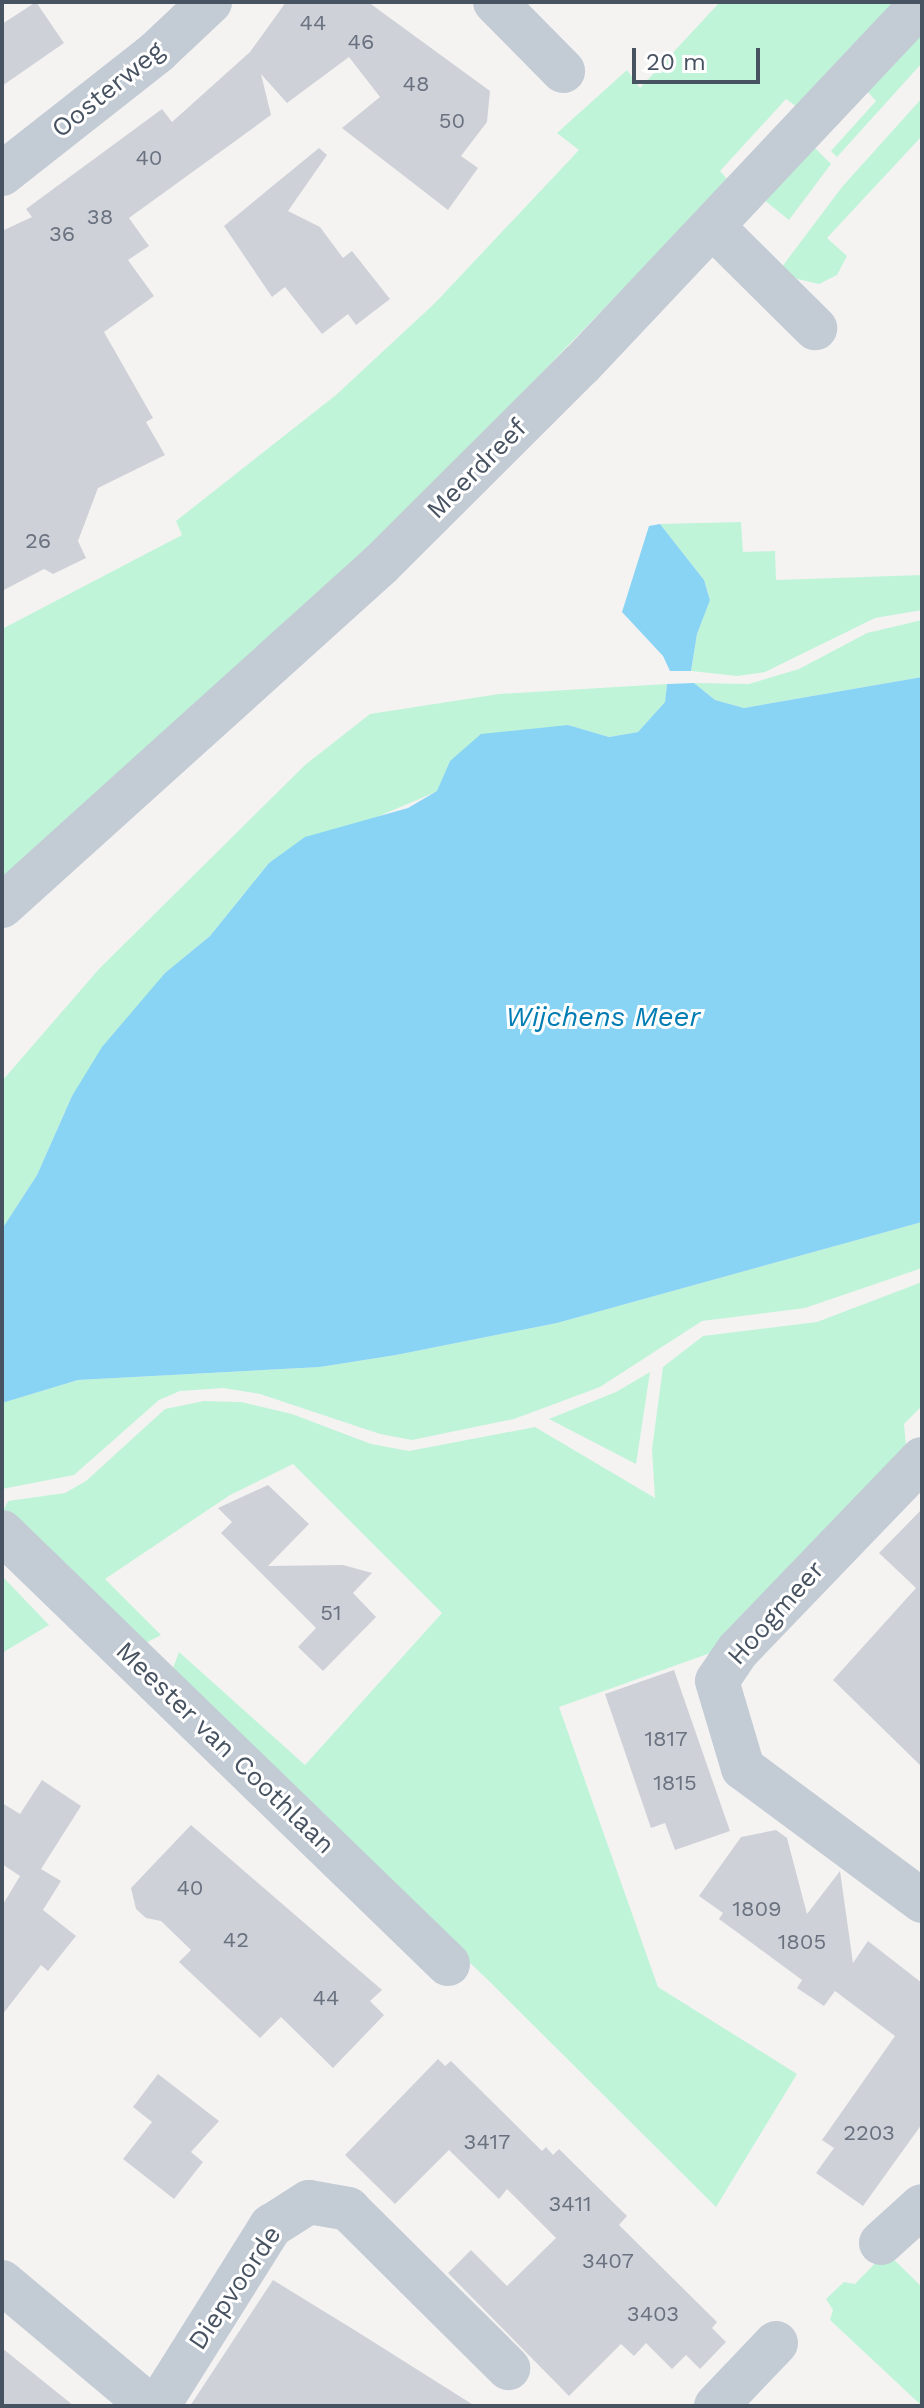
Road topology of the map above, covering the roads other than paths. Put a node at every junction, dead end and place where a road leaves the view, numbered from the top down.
1 (210, 2) edge
2 (495, 2) edge
3 (922, 3) edge
4 (563, 71) dead end
5 (2, 174) edge
6 (713, 227) junction
7 (815, 328) dead end
8 (2, 906) edge
9 (922, 1459) edge
10 (2, 1532) edge
11 (922, 1901) edge
12 (448, 1964) dead end
13 (922, 2206) edge
14 (881, 2243) dead end
15 (2, 2282) edge
16 (776, 2343) dead end
17 (508, 2368) dead end
18 (150, 2406) edge
19 (158, 2406) edge
20 (716, 2406) edge

1 - 5 street, Oosterweg
2 - 4 street
3 - 6 street, Meerdreef
6 - 7 street
6 - 8 street, Meerdreef
9 - 11 street, Hoogmeer
10 - 12 street, Meester van Coothlaan
13 - 14 street
15 - 18 street
16 - 20 street
17 - 19 street, Diepvoorde

